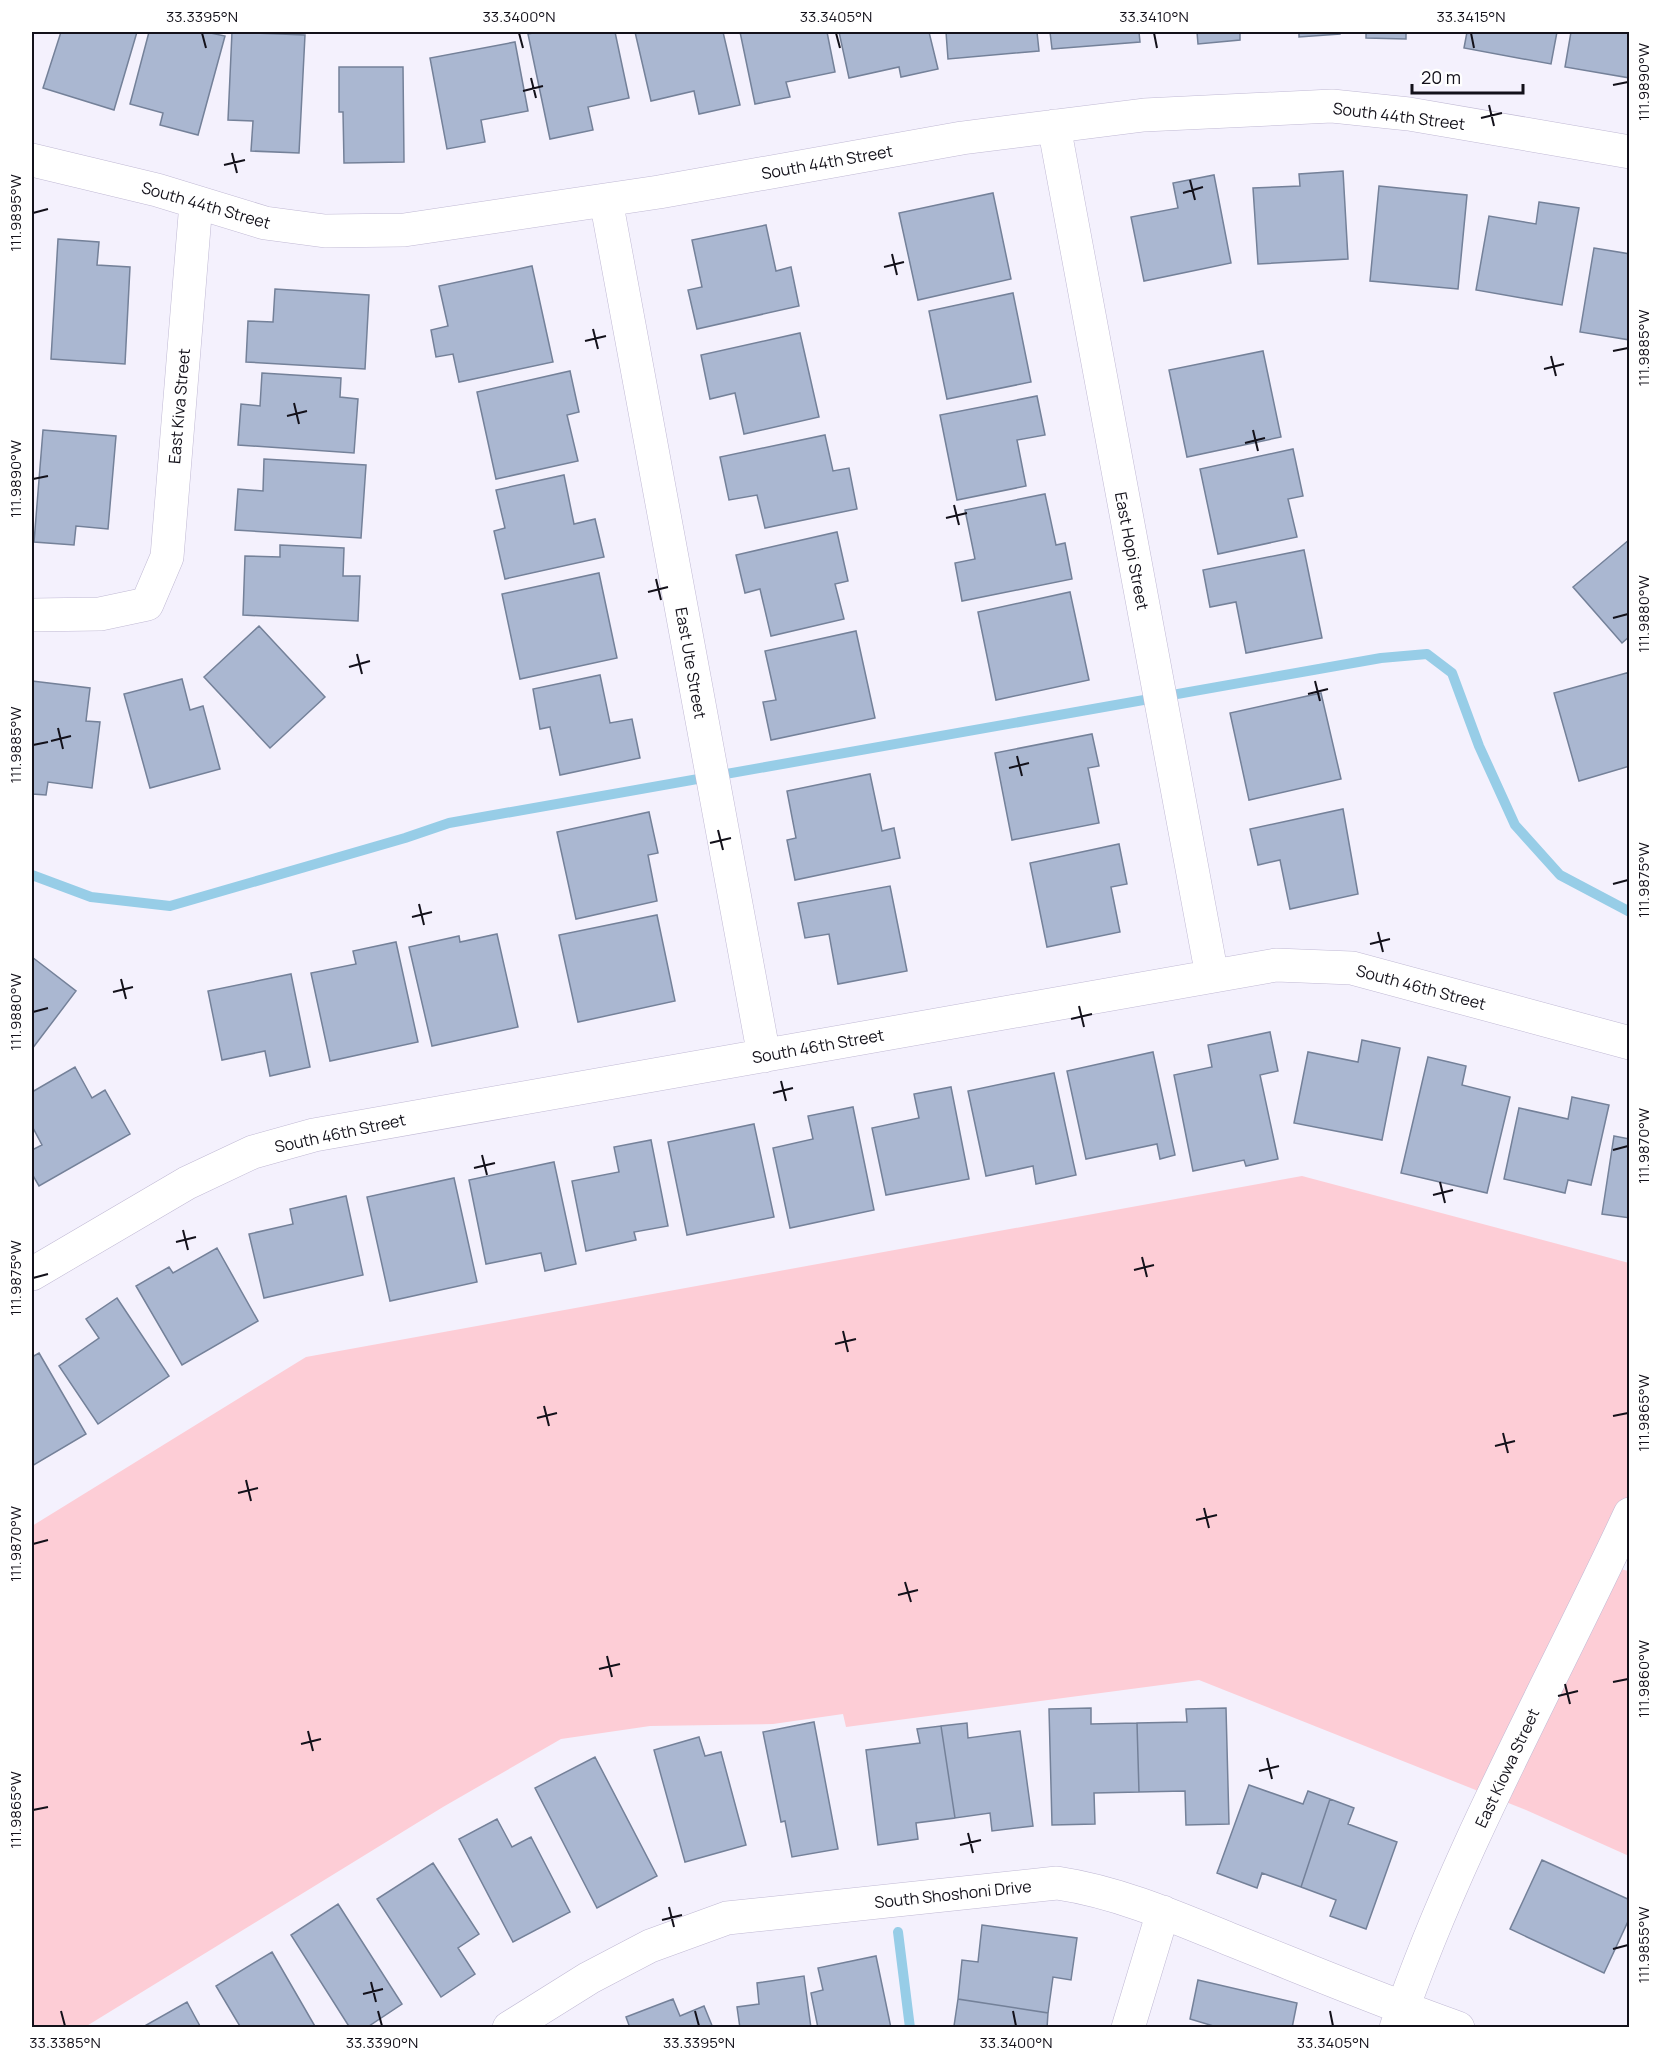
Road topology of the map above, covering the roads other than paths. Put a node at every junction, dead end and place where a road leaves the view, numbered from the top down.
1 (1054, 126) junction
2 (1629, 152) edge
3 (32, 160) edge
4 (606, 200) junction
5 (196, 203) junction
6 (32, 615) edge
7 (1212, 976) junction
8 (1629, 1042) edge
9 (764, 1056) junction
10 (32, 1274) edge
11 (1629, 1514) edge
12 (1163, 1912) junction
13 (1399, 2018) edge
14 (509, 2028) edge
15 (1128, 2028) edge
16 (1458, 2028) edge

1 - 2 street, South 44th Street
1 - 4 street, South 44th Street
1 - 7 street, East Hopi Street
3 - 5 street, South 44th Street
4 - 5 street, South 44th Street
4 - 9 street, East Ute Street
5 - 6 street, East Kiva Street
7 - 8 street, South 46th Street
7 - 9 street, South 46th Street
9 - 10 street, South 46th Street
11 - 13 street, East Kiowa Street
12 - 13 street, South Shoshoni Drive
12 - 14 street, South Shoshoni Drive
12 - 15 street
13 - 16 street, South Shoshoni Drive

